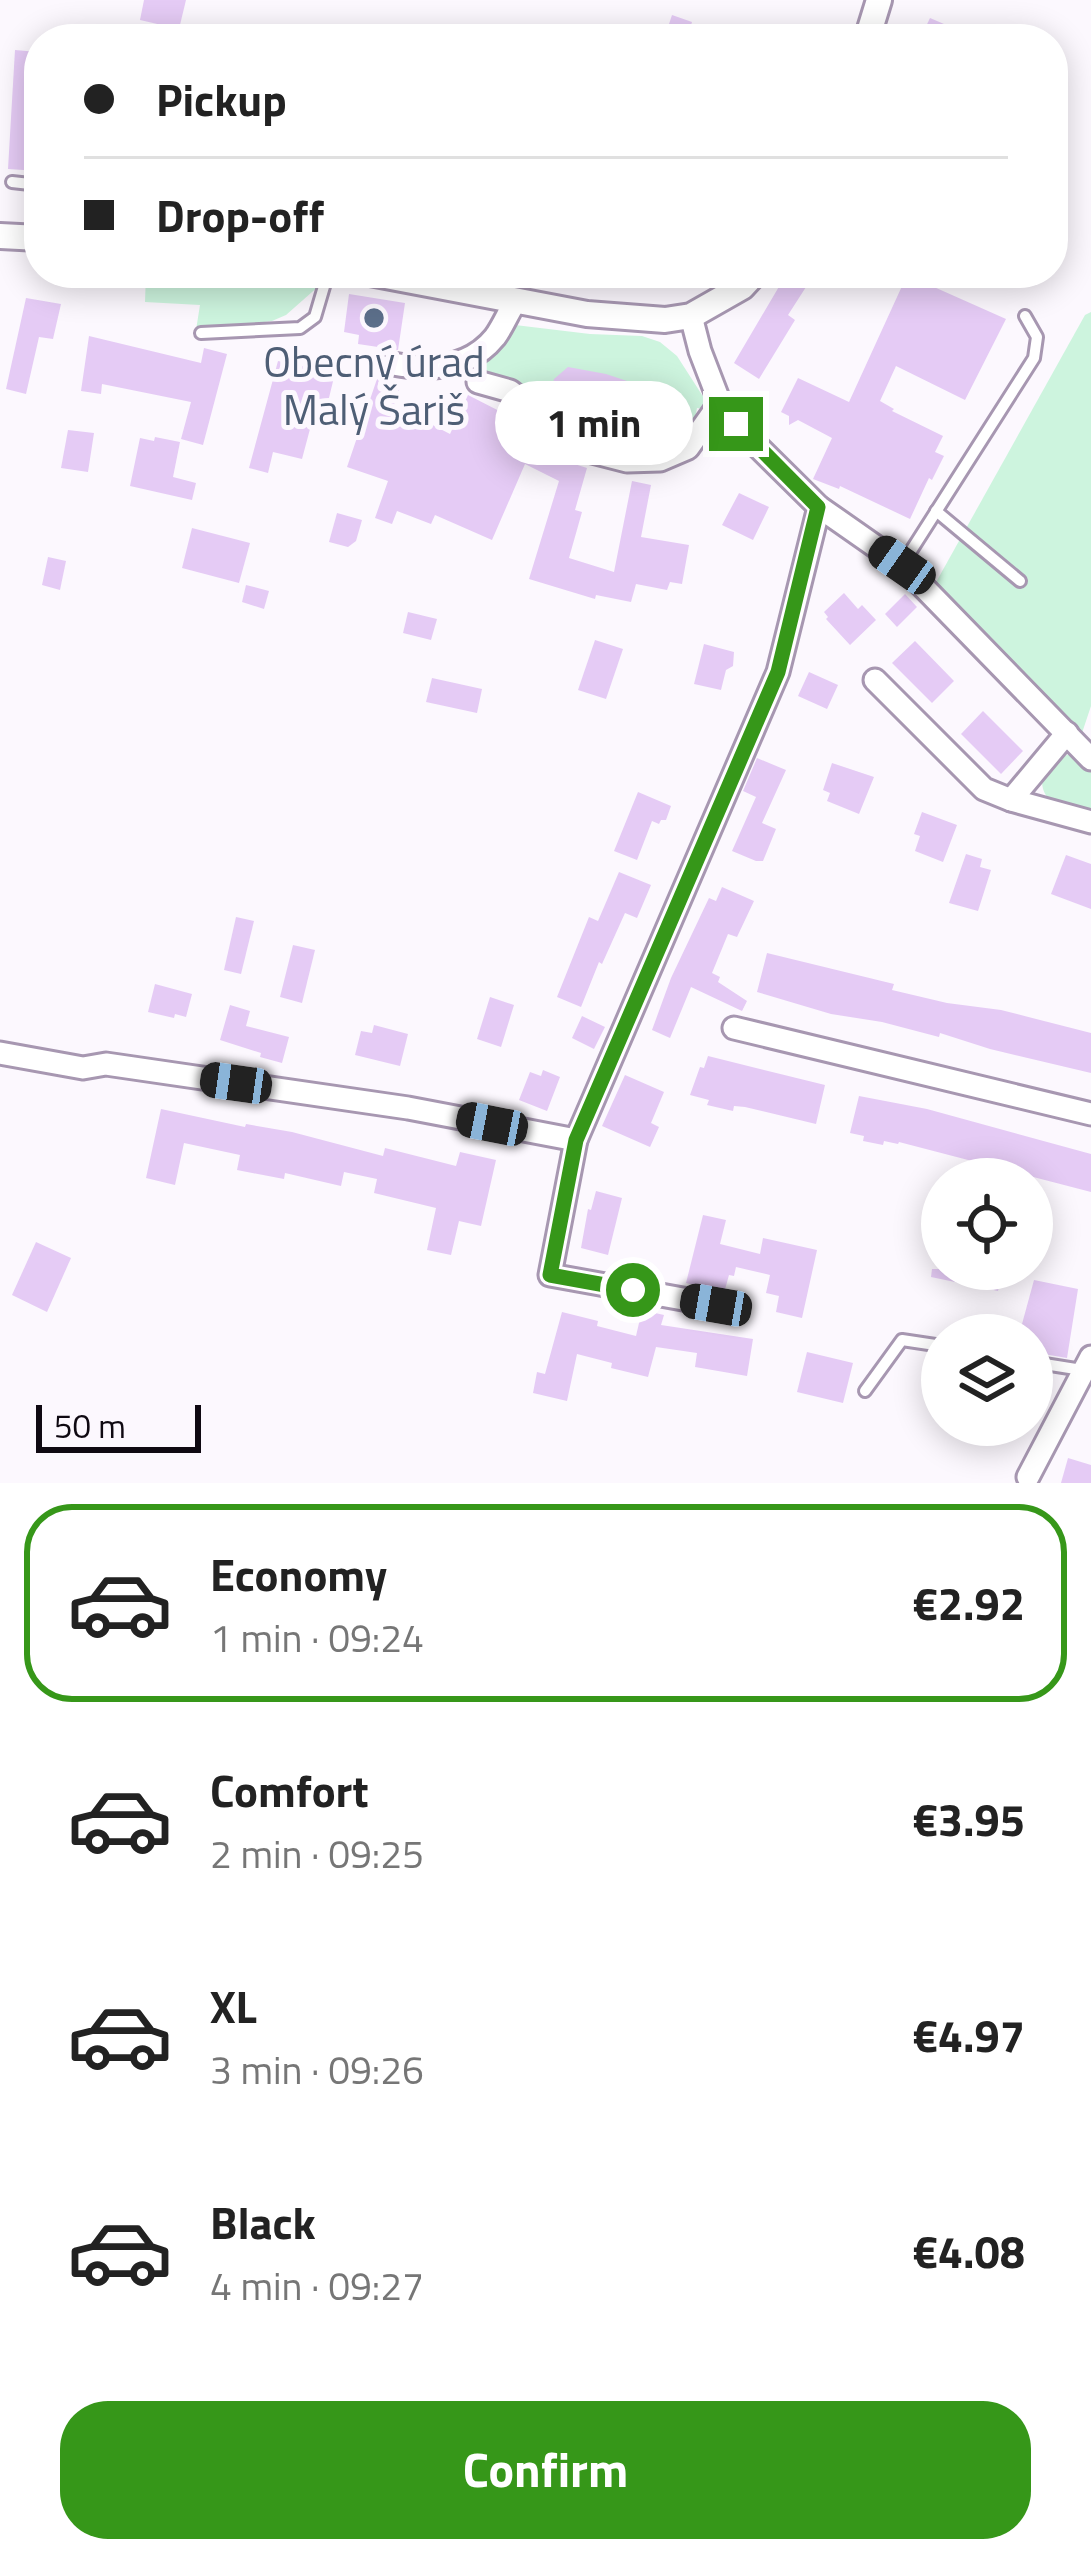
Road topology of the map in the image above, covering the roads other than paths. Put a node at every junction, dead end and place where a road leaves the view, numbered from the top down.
1 (12, 182) dead end
2 (24, 183) edge
3 (324, 288) edge
4 (445, 288) edge
5 (736, 288) edge
6 (515, 302) junction
7 (691, 316) junction
8 (1025, 316) dead end
9 (201, 333) dead end
10 (393, 364) dead end
11 (478, 382) dead end
12 (721, 403) junction
13 (818, 507) junction
14 (936, 511) junction
15 (902, 565) junction
16 (1020, 581) dead end
17 (875, 680) dead end
18 (1067, 733) junction
19 (1091, 759) edge
20 (1011, 800) junction
21 (1091, 822) edge
22 (734, 1028) dead end
23 (0, 1053) edge
24 (1091, 1114) edge
25 (576, 1140) junction
26 (716, 1305) dead end
27 (921, 1343) edge
28 (1053, 1364) edge
29 (1089, 1367) edge
30 (865, 1391) dead end
31 (1028, 1478) dead end

1 - 2 lane
3 - 9 lane
4 - 6 street
5 - 7 street
6 - 7 street
6 - 10 street
7 - 12 street
8 - 14 lane
11 - 12 street
12 - 13 street
13 - 15 street
13 - 25 street
14 - 15 lane
14 - 16 lane
15 - 18 street
17 - 20 street
18 - 19 street
18 - 20 street
20 - 21 street
22 - 24 street
23 - 25 street
25 - 26 street
27 - 30 lane
28 - 29 lane
29 - 31 street

